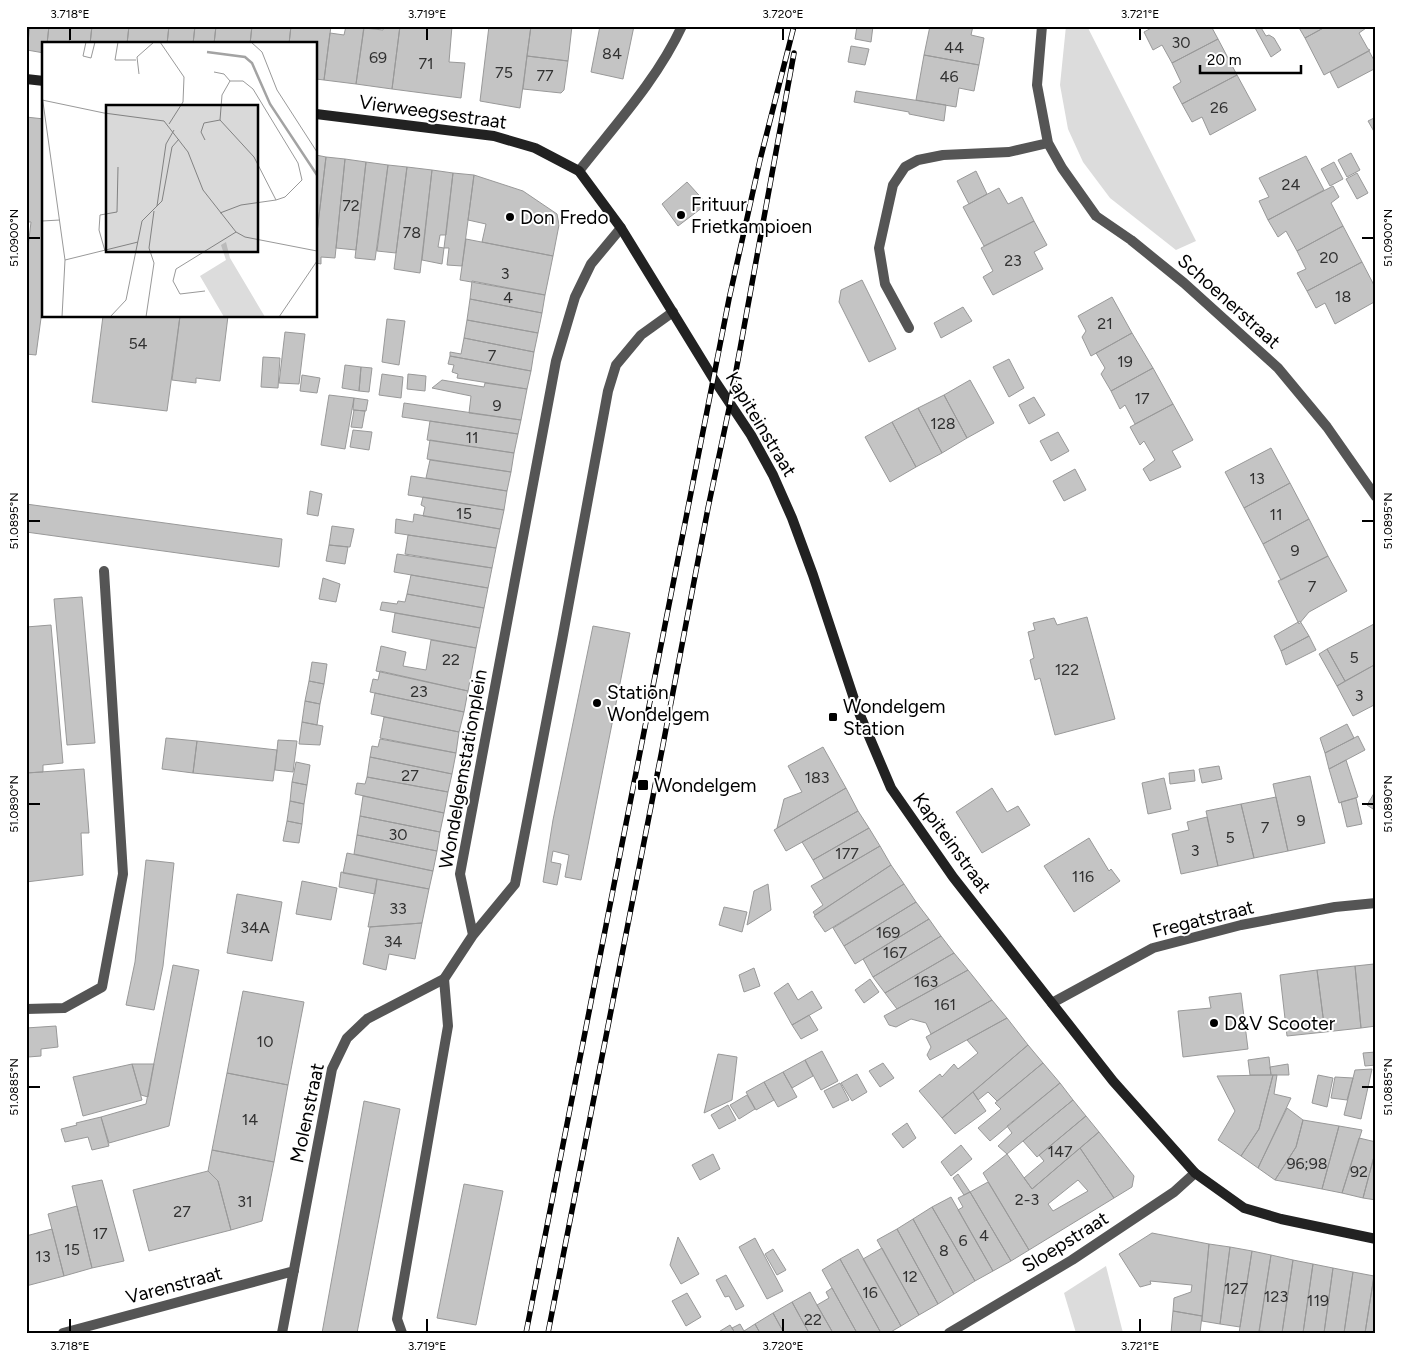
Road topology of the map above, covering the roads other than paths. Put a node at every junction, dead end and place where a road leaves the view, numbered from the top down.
1 (682, 26) edge
2 (1042, 26) edge
3 (26, 79) edge
4 (42, 81) edge
5 (318, 114) edge
6 (1048, 143) junction
7 (578, 172) junction
8 (621, 228) junction
9 (673, 312) junction
10 (909, 328) dead end
11 (1376, 497) edge
12 (104, 570) dead end
13 (1376, 902) edge
14 (473, 935) junction
15 (444, 979) junction
16 (1052, 1003) junction
17 (26, 1009) edge
18 (1195, 1173) junction
19 (1376, 1239) edge
20 (294, 1271) junction
21 (63, 1333) edge
22 (282, 1333) edge
23 (402, 1333) edge
24 (949, 1333) edge

1 - 7 street
2 - 6 street, Schoenerstraat
3 - 4 street
5 - 7 street, Vierweegsestraat
6 - 10 street
6 - 11 street, Schoenerstraat
7 - 8 street, Vierweegsestraat
8 - 9 street, Vierweegsestraat
8 - 14 street, Wondelgemstationplein
9 - 14 street
9 - 16 street, Kapiteinstraat
12 - 17 street
13 - 16 street, Fregatstraat
14 - 15 street, Molenstraat
15 - 20 street, Molenstraat
15 - 23 street
16 - 18 street, Kapiteinstraat
18 - 19 street, Kapiteinstraat
18 - 24 street, Sloepstraat
20 - 21 street, Varenstraat
20 - 22 street, Molenstraat

